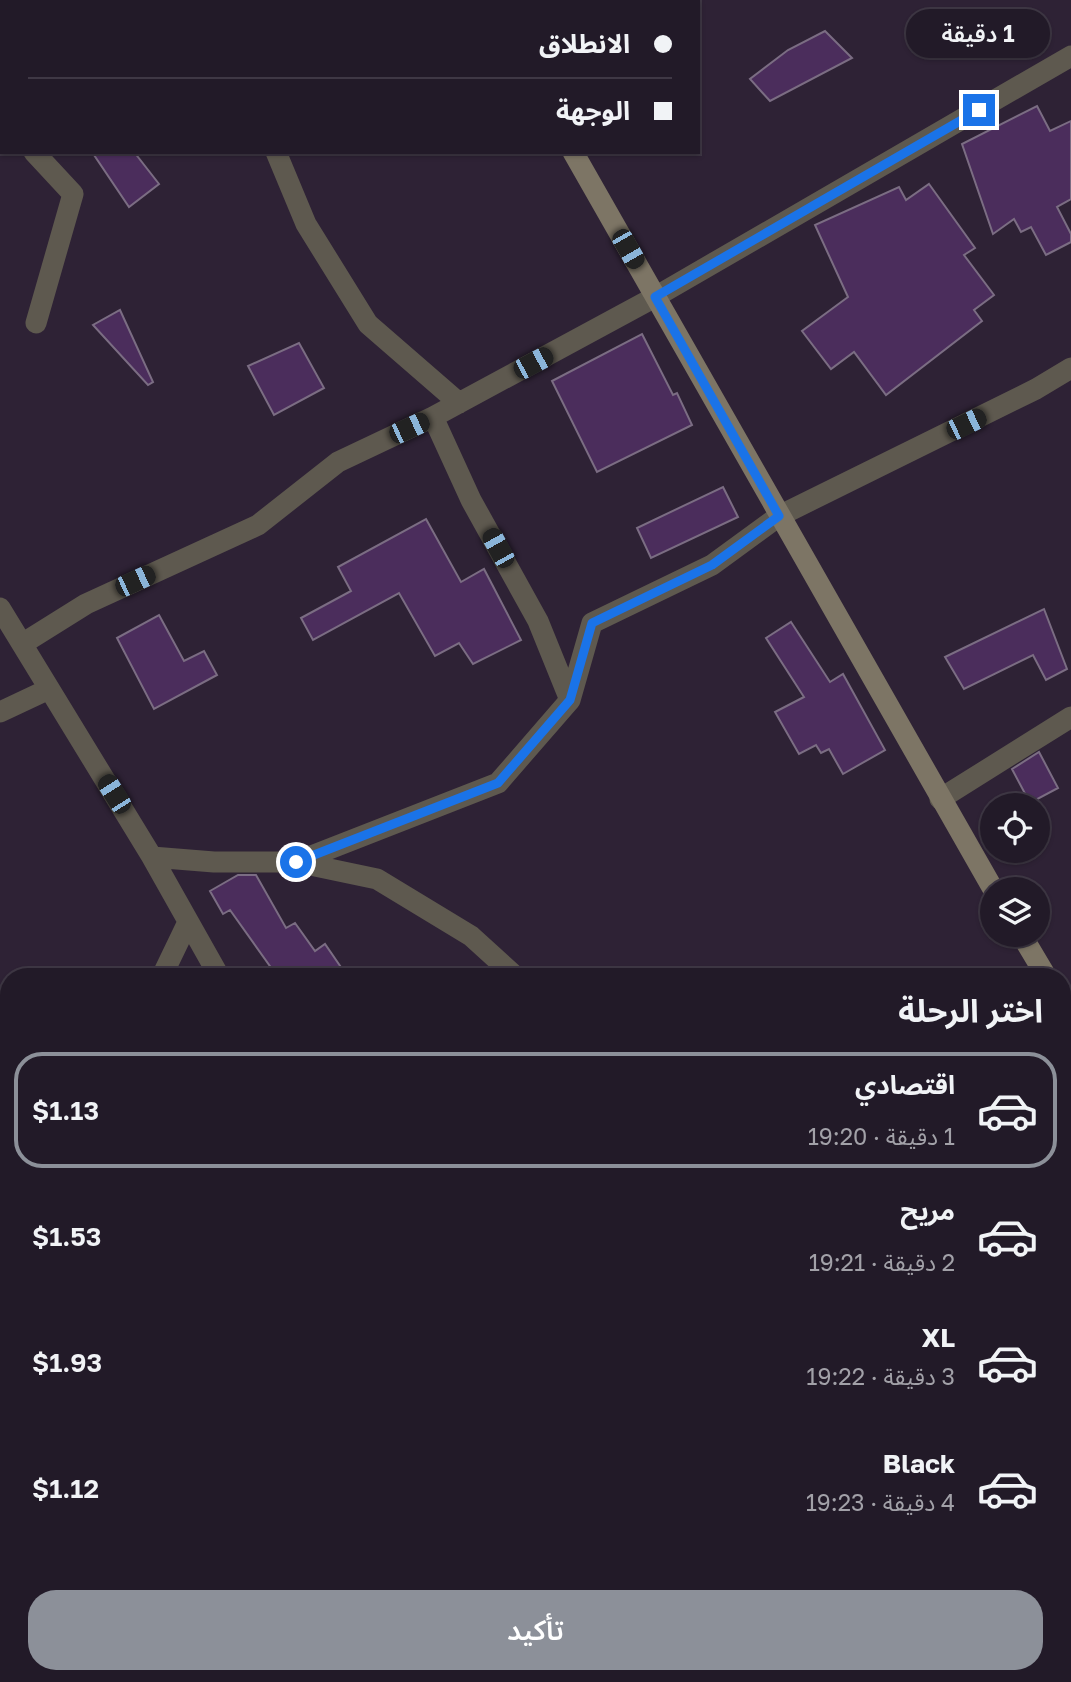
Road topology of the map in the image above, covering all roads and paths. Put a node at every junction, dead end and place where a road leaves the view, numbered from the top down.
1 (1071, 56) edge
2 (36, 154) edge
3 (277, 154) edge
4 (574, 154) edge
5 (655, 297) junction
6 (36, 323) dead end
7 (1071, 368) edge
8 (459, 402) junction
9 (433, 417) junction
10 (779, 516) junction
11 (0, 608) edge
12 (22, 644) junction
13 (49, 689) junction
14 (570, 700) junction
15 (0, 712) edge
16 (1071, 717) edge
17 (940, 799) junction
18 (152, 858) junction
19 (296, 862) junction
20 (986, 877) edge
21 (188, 922) junction
22 (1029, 947) edge
23 (166, 968) edge
24 (214, 968) edge
25 (506, 968) edge
26 (1041, 968) edge

1 - 5 street
2 - 6 street
3 - 8 street
4 - 5 street
5 - 8 street
5 - 10 street
7 - 10 street
8 - 9 street
9 - 12 street
9 - 14 street
10 - 14 street
10 - 17 street
11 - 12 street
12 - 13 street
13 - 15 street
13 - 18 street
14 - 19 street
16 - 17 street
17 - 20 street
18 - 19 street
18 - 21 street
19 - 25 street
21 - 23 street
21 - 24 street
22 - 26 street

